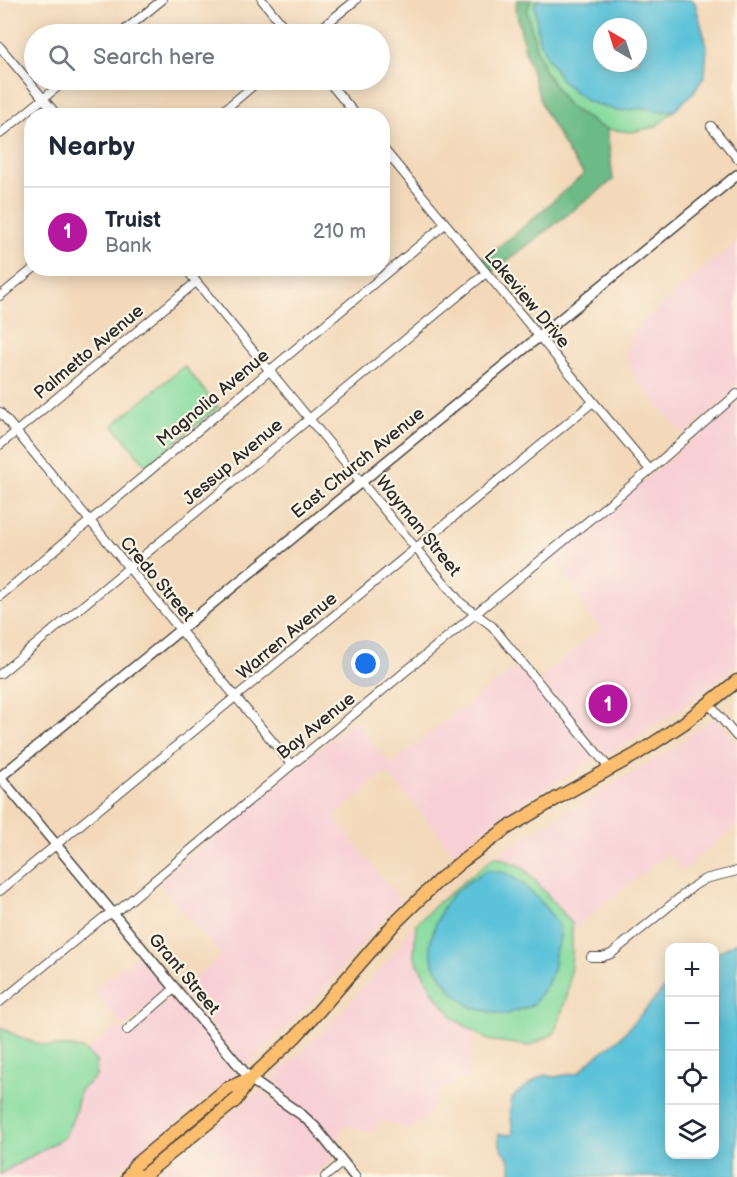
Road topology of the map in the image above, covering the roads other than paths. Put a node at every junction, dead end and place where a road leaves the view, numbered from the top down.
1 (162, 0) edge
2 (262, 0) edge
3 (356, 0) edge
4 (132, 24) edge
5 (282, 24) edge
6 (326, 24) edge
7 (0, 47) edge
8 (24, 75) edge
9 (36, 90) edge
10 (53, 90) edge
11 (248, 90) edge
12 (335, 90) edge
13 (43, 98) junction
14 (31, 108) edge
15 (51, 108) edge
16 (227, 108) edge
17 (350, 108) edge
18 (24, 114) edge
19 (711, 126) dead end
20 (0, 134) edge
21 (390, 157) edge
22 (737, 158) edge
23 (737, 175) edge
24 (446, 224) junction
25 (390, 271) edge
26 (486, 273) junction
27 (24, 276) edge
28 (191, 276) edge
29 (384, 276) edge
30 (196, 282) junction
31 (0, 296) edge
32 (538, 336) junction
33 (270, 371) junction
34 (737, 394) edge
35 (593, 402) junction
36 (0, 412) edge
37 (309, 419) junction
38 (16, 432) junction
39 (0, 445) edge
40 (650, 470) junction
41 (362, 482) junction
42 (89, 520) junction
43 (416, 549) junction
44 (128, 568) junction
45 (0, 596) edge
46 (476, 614) junction
47 (180, 630) junction
48 (0, 674) edge
49 (737, 681) edge
50 (236, 697) junction
51 (709, 704) junction
52 (737, 737) edge
53 (292, 765) junction
54 (610, 769) junction
55 (0, 777) edge
56 (56, 845) junction
57 (737, 871) edge
58 (0, 891) edge
59 (112, 913) junction
60 (591, 957) dead end
61 (174, 989) junction
62 (0, 1002) edge
63 (127, 1030) dead end
64 (250, 1079) junction
65 (343, 1162) junction
66 (128, 1177) edge
67 (138, 1177) edge
68 (325, 1177) edge
69 (355, 1177) edge

1 - 4 street
2 - 5 street
3 - 6 street
7 - 8 street
9 - 13 street
10 - 13 street
11 - 16 street
12 - 17 street
13 - 14 street
13 - 15 street
18 - 20 street
19 - 22 street
21 - 24 street, Lakeview Drive
23 - 32 street, East Church Avenue
24 - 25 street, Magnolia Avenue
24 - 26 street, Lakeview Drive
26 - 32 street, Lakeview Drive
26 - 37 street, Jessup Avenue
27 - 31 street
28 - 30 street, Wayman Street
29 - 33 street, Magnolia Avenue
30 - 33 street, Wayman Street
30 - 38 street, Palmetto Avenue
32 - 35 street, Lakeview Drive
32 - 41 street, East Church Avenue
33 - 37 street, Wayman Street
33 - 42 street, Magnolia Avenue
34 - 40 street, Bay Avenue
35 - 40 street, Lakeview Drive
35 - 43 street, Warren Avenue
36 - 38 street, Credo Street
37 - 41 street, Wayman Street
37 - 44 street, Jessup Avenue
38 - 39 street, Palmetto Avenue
38 - 42 street, Credo Street
40 - 46 street, Bay Avenue
41 - 43 street, Wayman Street
41 - 47 street, East Church Avenue
42 - 44 street, Credo Street
42 - 45 street, Magnolia Avenue
43 - 46 street, Wayman Street
43 - 50 street, Warren Avenue
44 - 47 street, Credo Street
44 - 48 street, Jessup Avenue
46 - 53 street, Bay Avenue
46 - 54 street, Wayman Street
47 - 50 street, Credo Street
47 - 55 street, East Church Avenue
49 - 51 main road
50 - 53 street, Credo Street
50 - 56 street, Warren Avenue
51 - 52 street
51 - 54 main road
53 - 59 street, Bay Avenue
54 - 64 main road
55 - 56 street, Grant Street
56 - 58 street, Warren Avenue
56 - 59 street, Grant Street
57 - 60 street
59 - 61 street, Grant Street
59 - 62 street, Bay Avenue
61 - 63 street
61 - 64 street, Grant Street
64 - 65 street, Grant Street
64 - 66 main road
64 - 67 main road
65 - 68 street
65 - 69 street, Grant Street

